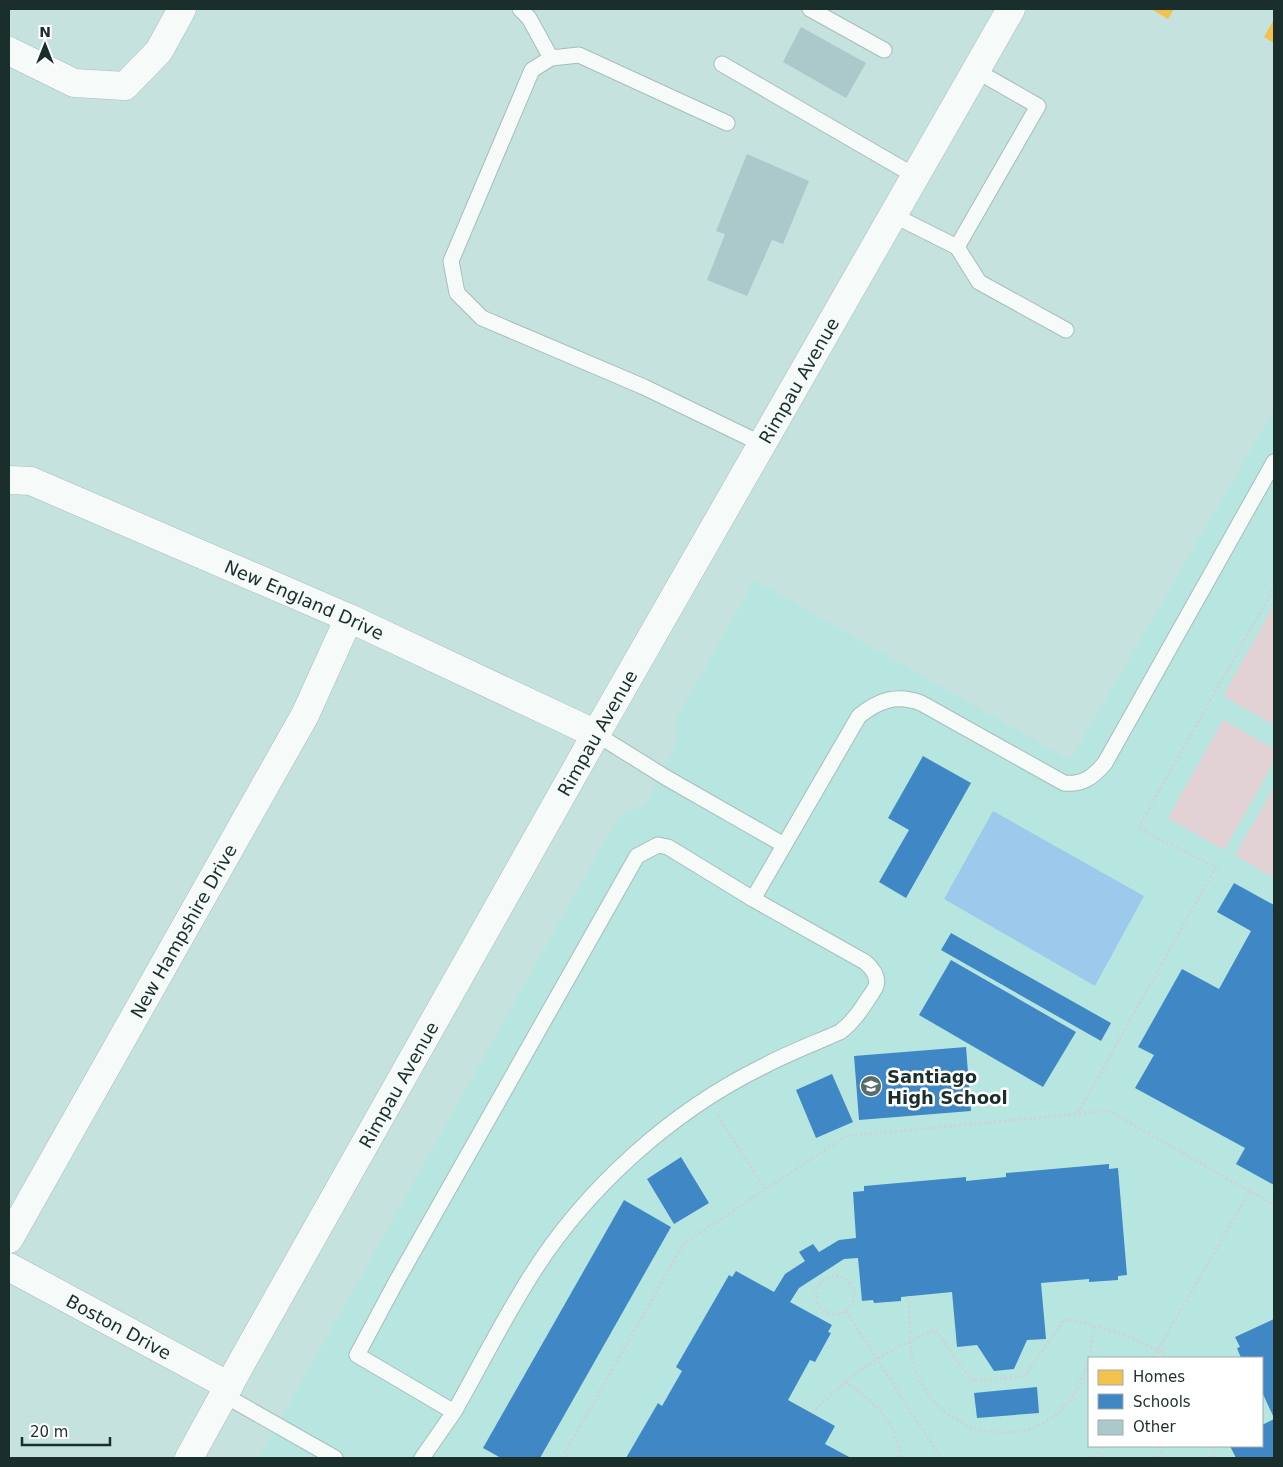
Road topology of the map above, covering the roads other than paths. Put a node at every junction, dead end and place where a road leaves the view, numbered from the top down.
1 (182, 9) edge
2 (520, 9) edge
3 (810, 9) edge
4 (1011, 9) edge
5 (9, 50) edge
6 (884, 50) dead end
7 (551, 58) junction
8 (722, 64) dead end
9 (975, 70) junction
10 (727, 123) dead end
11 (915, 176) junction
12 (893, 215) junction
13 (957, 247) junction
14 (1066, 330) dead end
15 (762, 444) junction
16 (1272, 472) edge
17 (9, 480) edge
18 (348, 618) junction
19 (596, 734) junction
20 (784, 845) junction
21 (753, 899) junction
22 (9, 1239) edge
23 (9, 1267) edge
24 (226, 1390) junction
25 (454, 1412) junction
26 (189, 1458) edge
27 (335, 1458) edge
28 (422, 1458) edge

1 - 5 street
2 - 7 lane
3 - 6 lane
4 - 9 street, Rimpau Avenue
7 - 10 lane
7 - 15 lane
8 - 11 lane
9 - 11 street, Rimpau Avenue
9 - 13 lane
11 - 12 street, Rimpau Avenue
12 - 13 lane
12 - 15 street, Rimpau Avenue
13 - 14 lane
15 - 19 street, Rimpau Avenue
16 - 20 lane
17 - 18 street, New England Drive
18 - 19 street, New England Drive
18 - 22 street, New Hampshire Drive
19 - 20 lane
19 - 24 street, Rimpau Avenue
20 - 21 lane
21 - 25 lane
21 - 25 lane
23 - 24 street, Boston Drive
24 - 26 street, Rimpau Avenue
24 - 27 lane
25 - 28 lane

